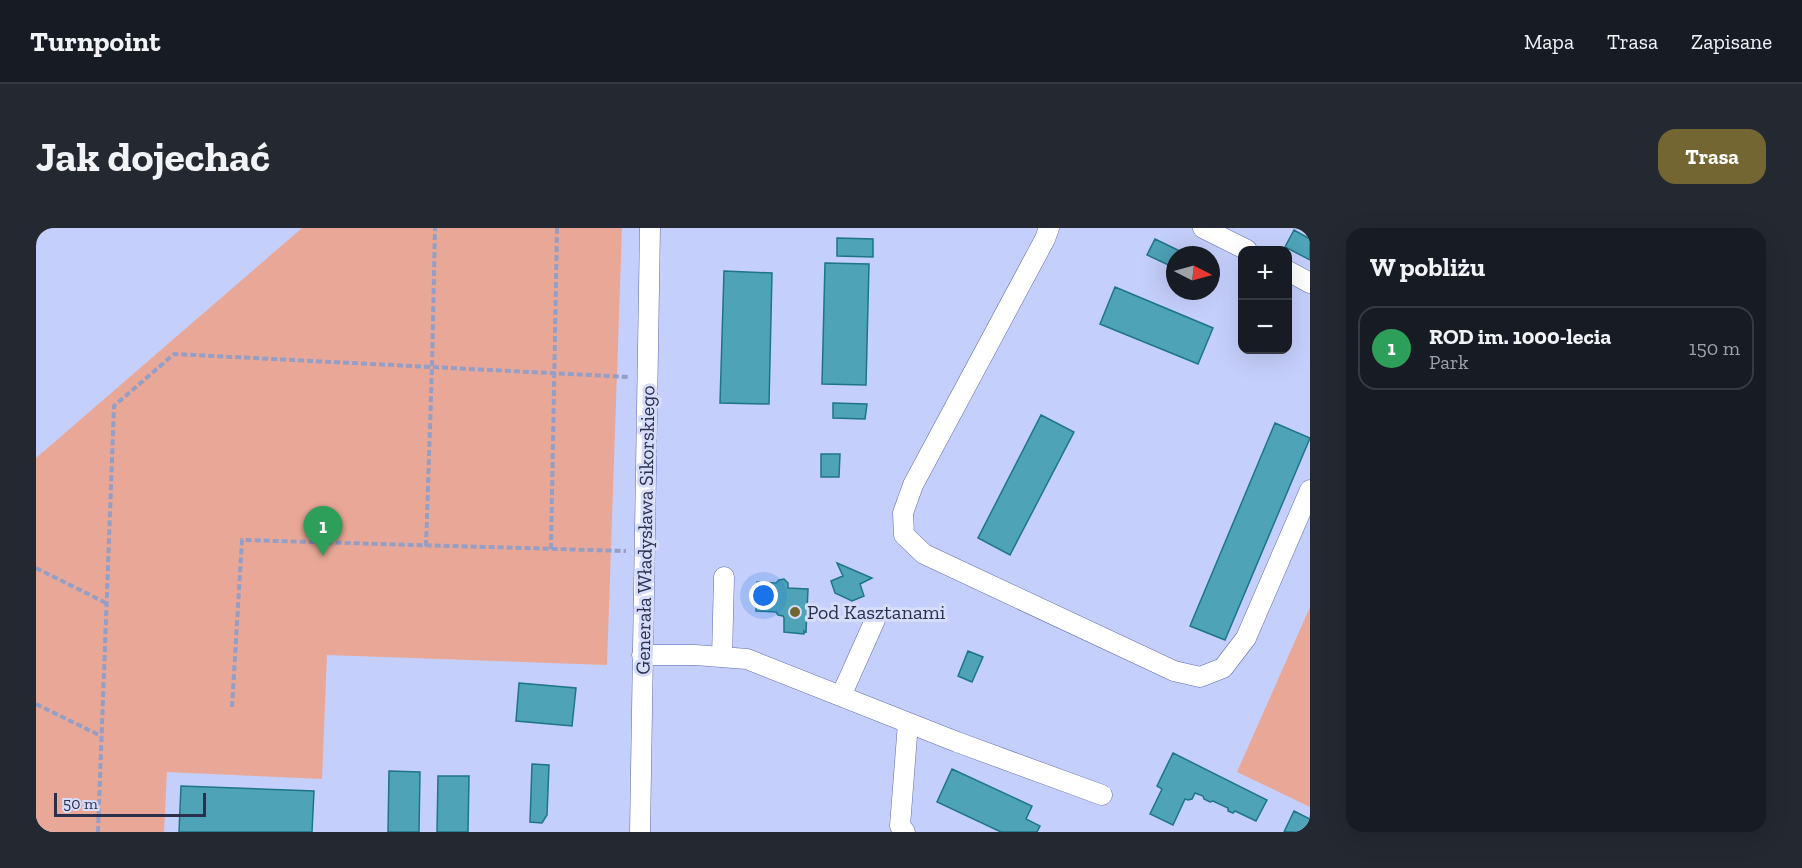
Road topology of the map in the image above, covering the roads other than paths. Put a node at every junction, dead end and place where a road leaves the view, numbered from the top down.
1 (651, 228) edge
2 (1048, 228) edge
3 (1203, 228) edge
4 (1239, 246) edge
5 (1292, 274) edge
6 (1310, 283) edge
7 (1310, 490) edge
8 (724, 577) dead end
9 (876, 620) dead end
10 (642, 654) junction
11 (722, 657) junction
12 (841, 696) junction
13 (908, 723) junction
14 (1102, 795) dead end
15 (640, 832) edge
16 (905, 832) edge

1 - 10 street, Generała Władysława Sikorskiego
2 - 7 street
3 - 4 street
5 - 6 street
8 - 11 street
9 - 12 street
10 - 11 street
10 - 15 street, Generała Władysława Sikorskiego
11 - 12 street
12 - 13 street
13 - 14 street
13 - 16 street

